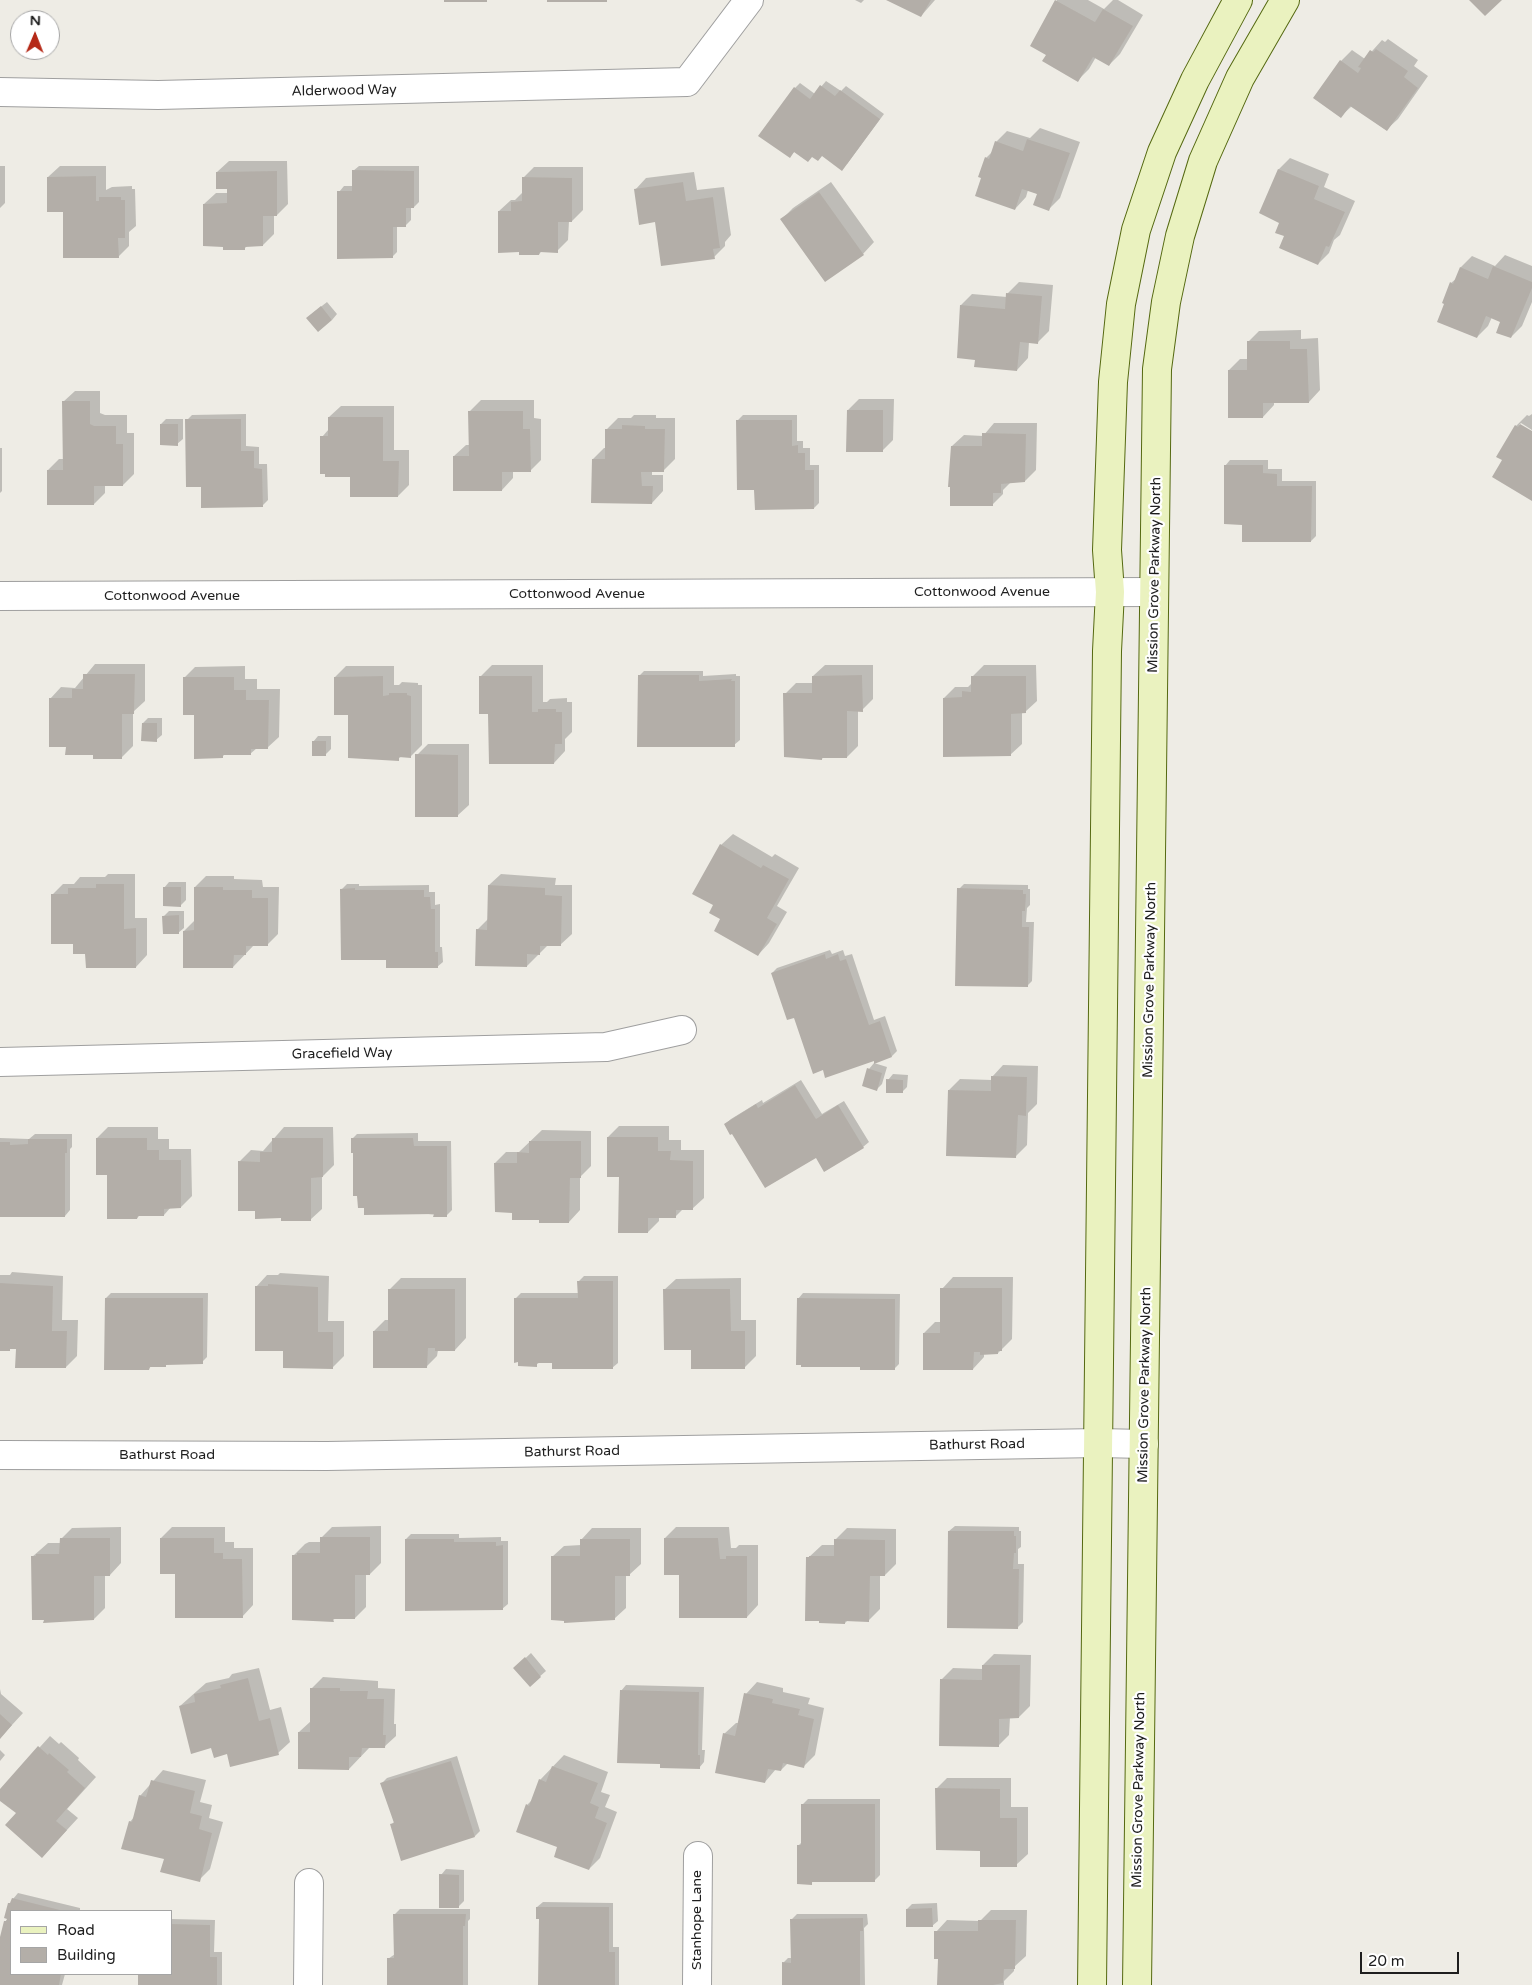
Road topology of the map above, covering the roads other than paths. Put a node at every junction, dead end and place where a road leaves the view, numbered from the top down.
1 (749, 0) edge
2 (1238, 0) edge
3 (1285, 0) edge
4 (0, 92) edge
5 (1110, 592) junction
6 (1154, 592) junction
7 (0, 596) edge
8 (682, 1030) dead end
9 (0, 1062) edge
10 (1099, 1443) junction
11 (1144, 1444) junction
12 (0, 1455) edge
13 (698, 1856) dead end
14 (309, 1883) dead end
15 (308, 1985) edge
16 (697, 1985) edge
17 (1092, 1985) edge
18 (1137, 1985) edge

1 - 4 street, Alderwood Way
2 - 5 street
3 - 6 street, Mission Grove Parkway North
5 - 6 street, Cottonwood Avenue
5 - 7 street, Cottonwood Avenue
5 - 10 street
6 - 11 street, Mission Grove Parkway North
8 - 9 street, Gracefield Way
10 - 11 street, Bathurst Road
10 - 12 street, Bathurst Road
10 - 17 street
11 - 18 street, Mission Grove Parkway North
13 - 16 street, Stanhope Lane
14 - 15 street

